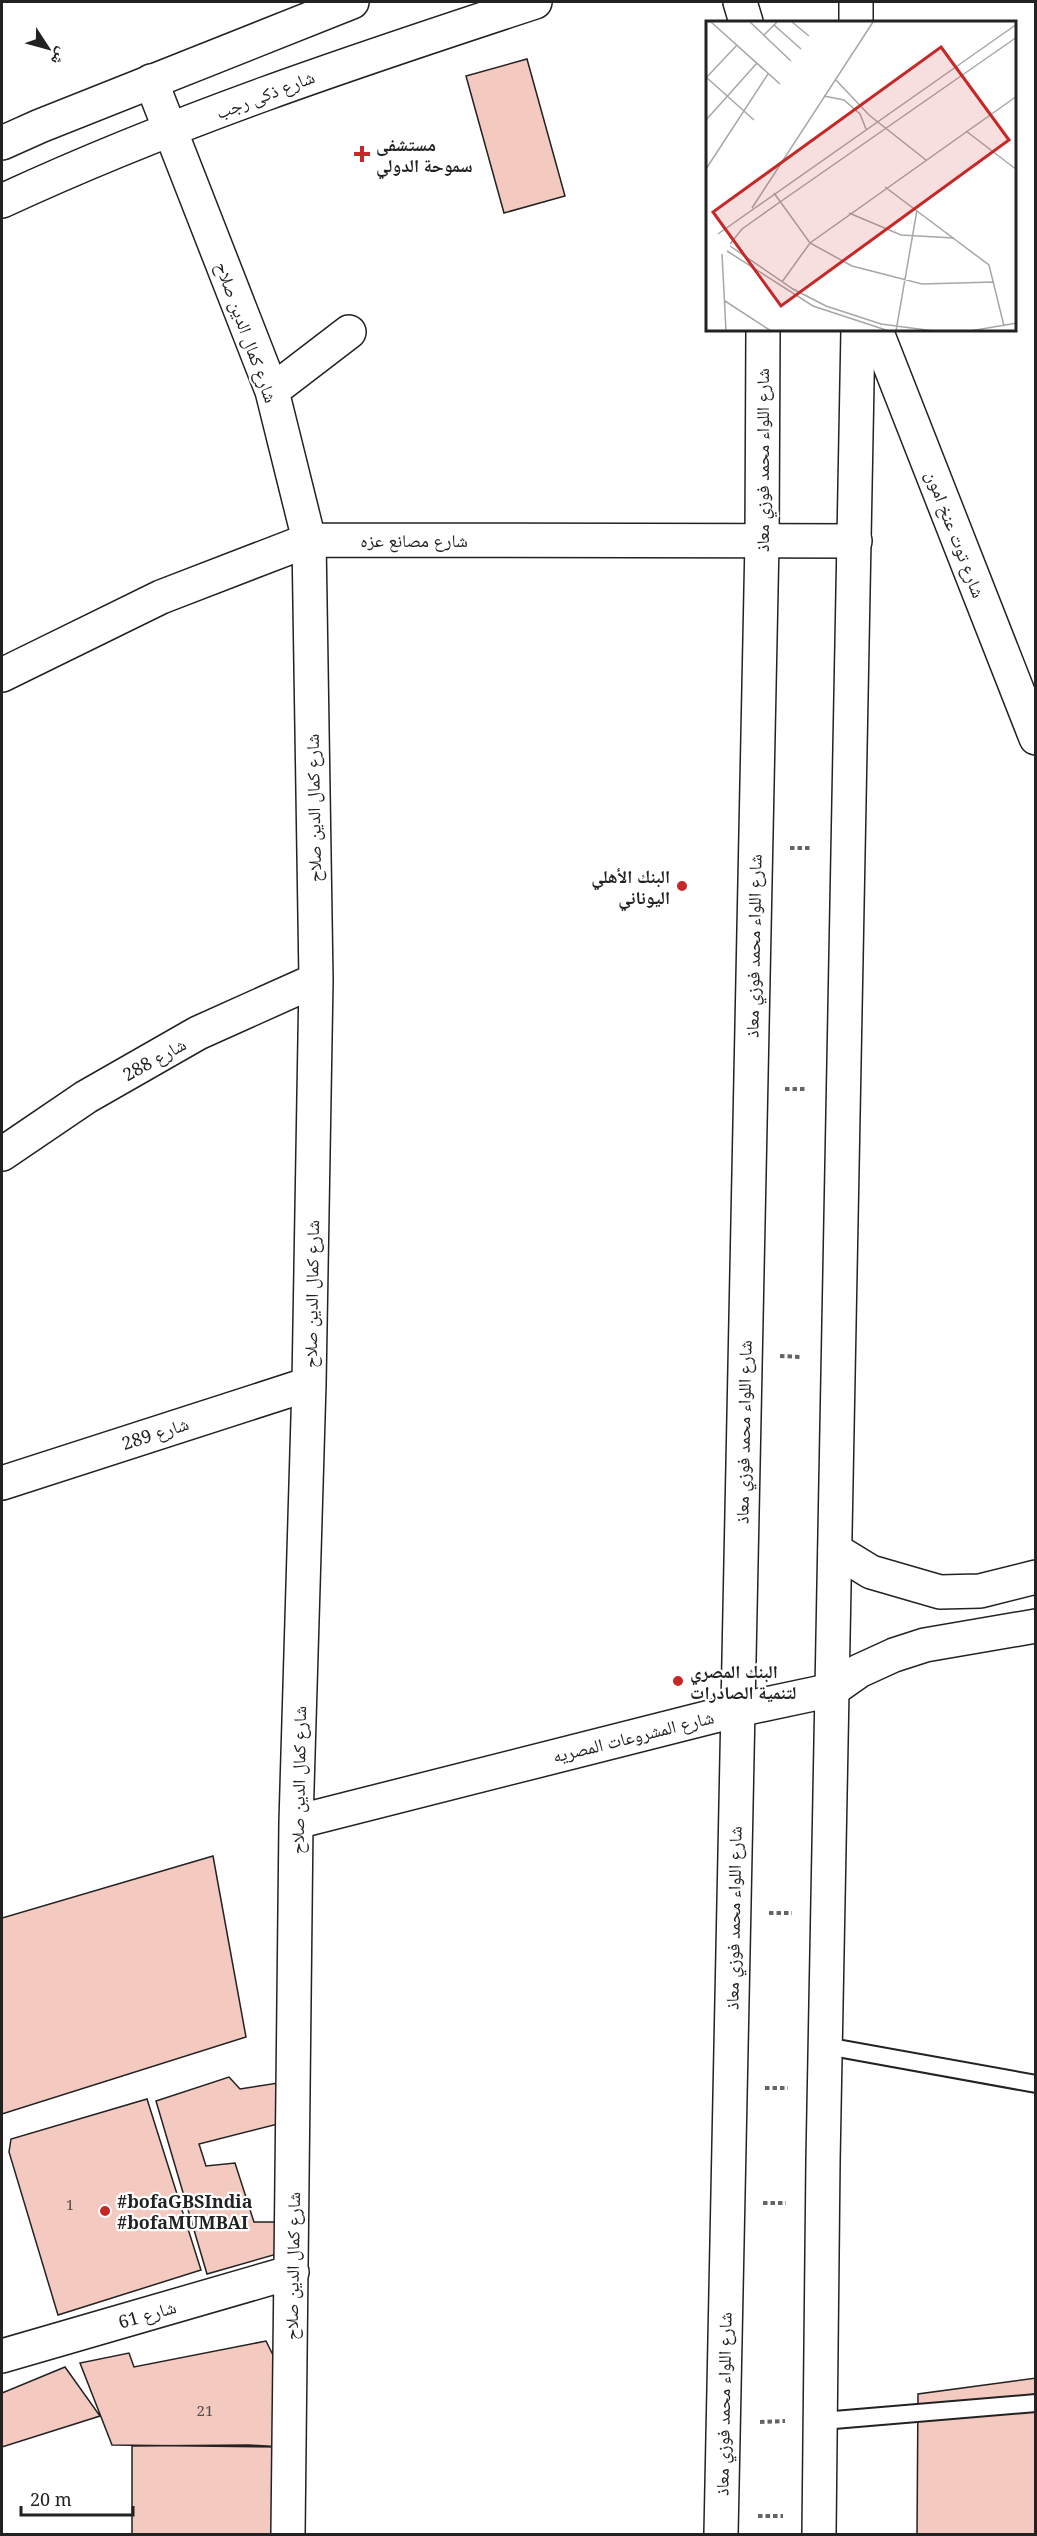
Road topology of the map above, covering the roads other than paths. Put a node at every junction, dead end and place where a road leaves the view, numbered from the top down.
1 (352, 2) edge
2 (535, 2) edge
3 (740, 2) edge
4 (856, 2) edge
5 (746, 21) edge
6 (856, 21) edge
7 (151, 81) junction
8 (170, 130) junction
9 (2, 143) edge
10 (2, 201) edge
11 (349, 332) dead end
12 (763, 332) edge
13 (858, 332) edge
14 (877, 332) edge
15 (272, 391) junction
16 (309, 540) junction
17 (762, 541) junction
18 (855, 542) junction
19 (2, 675) edge
20 (1035, 738) edge
21 (316, 980) junction
22 (2, 1154) edge
23 (309, 1384) junction
24 (2, 1483) edge
25 (835, 1550) junction
26 (1035, 1577) edge
27 (1035, 1626) edge
28 (832, 1690) junction
29 (738, 1710) junction
30 (296, 1822) junction
31 (826, 2046) junction
32 (1035, 2084) edge
33 (292, 2272) junction
34 (2, 2356) edge
35 (1035, 2403) edge
36 (822, 2421) junction
37 (721, 2525) edge
38 (820, 2525) edge
39 (288, 2535) edge

1 - 7 street
2 - 8 street, شارع ذكى رجب
3 - 5 street
4 - 6 street
7 - 8 street, شارع كمال الدين صلاح
7 - 9 street
8 - 10 street, شارع ذكى رجب
8 - 15 street, شارع كمال الدين صلاح
11 - 15 street
12 - 17 street, شارع اللواء محمد فوزي معاذ
13 - 18 street
14 - 20 street, شارع توت عنخ امون
15 - 16 street, شارع كمال الدين صلاح
16 - 17 street, شارع مصانع عزه
16 - 19 street, شارع مصانع عزه
16 - 21 street, شارع كمال الدين صلاح
17 - 18 street, شارع مصانع عزه
17 - 29 street, شارع اللواء محمد فوزي معاذ
18 - 25 street
21 - 22 street, شارع 288
21 - 23 street, شارع كمال الدين صلاح
23 - 24 street, شارع 289
23 - 30 street, شارع كمال الدين صلاح
25 - 26 street
25 - 28 street
27 - 28 street, شارع المشروعات المصريه
28 - 29 street, شارع المشروعات المصريه
28 - 31 street
29 - 30 street, شارع المشروعات المصريه
29 - 37 street, شارع اللواء محمد فوزي معاذ
30 - 33 street, شارع كمال الدين صلاح
31 - 32 lane
31 - 36 street
33 - 34 street, شارع 61
33 - 39 street, شارع كمال الدين صلاح
35 - 36 lane
36 - 38 street

